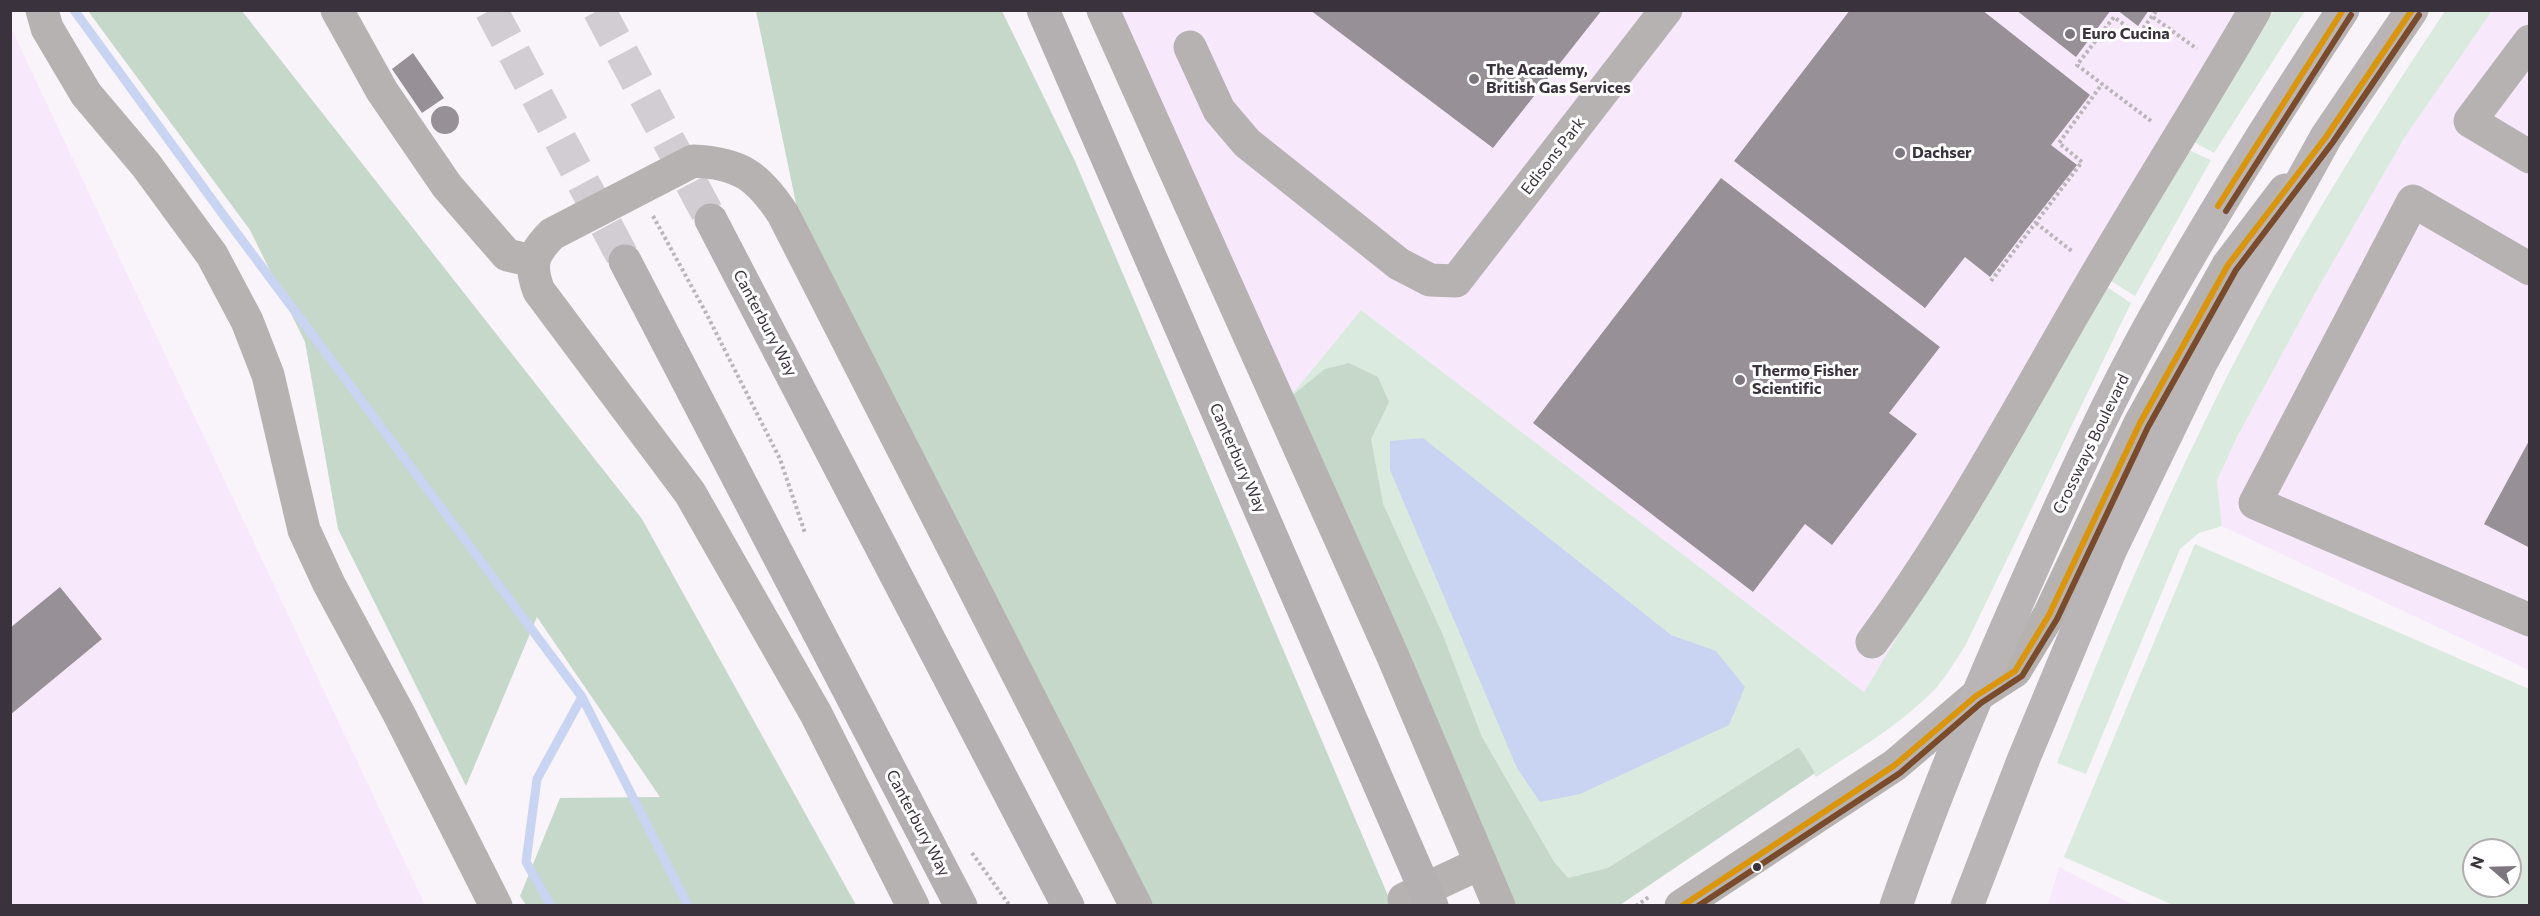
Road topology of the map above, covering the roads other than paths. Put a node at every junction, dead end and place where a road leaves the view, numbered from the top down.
1 (42, 10) edge
2 (337, 10) edge
3 (1043, 10) edge
4 (1103, 10) edge
5 (1666, 10) edge
6 (2255, 10) edge
7 (2343, 10) edge
8 (2412, 10) edge
9 (2529, 41) edge
10 (1190, 47) dead end
11 (2325, 137) junction
12 (2529, 157) edge
13 (711, 220) tunnel mouth
14 (533, 261) junction
15 (625, 261) tunnel mouth
16 (2529, 269) edge
17 (2529, 620) edge
18 (1872, 642) dead end
19 (1976, 696) junction
20 (1481, 863) junction
21 (1418, 902) edge
22 (496, 906) edge
23 (913, 906) edge
24 (961, 906) edge
25 (1068, 906) edge
26 (1136, 906) edge
27 (1499, 906) edge
28 (1681, 906) edge
29 (1896, 906) edge
30 (1967, 906) edge

1 - 22 street
2 - 14 street
3 - 21 highway, Canterbury Way, bridge
4 - 20 street
5 - 10 street, Edisons Park
6 - 18 street
7 - 19 main road, Crossways Boulevard
8 - 11 main road
9 - 12 street
11 - 19 street
11 - 30 main road
13 - 25 highway, Canterbury Way
14 - 23 street
14 - 26 street
15 - 24 highway, Canterbury Way
16 - 17 street
19 - 28 street
19 - 29 main road, Crossways Boulevard
20 - 21 street
20 - 27 street

